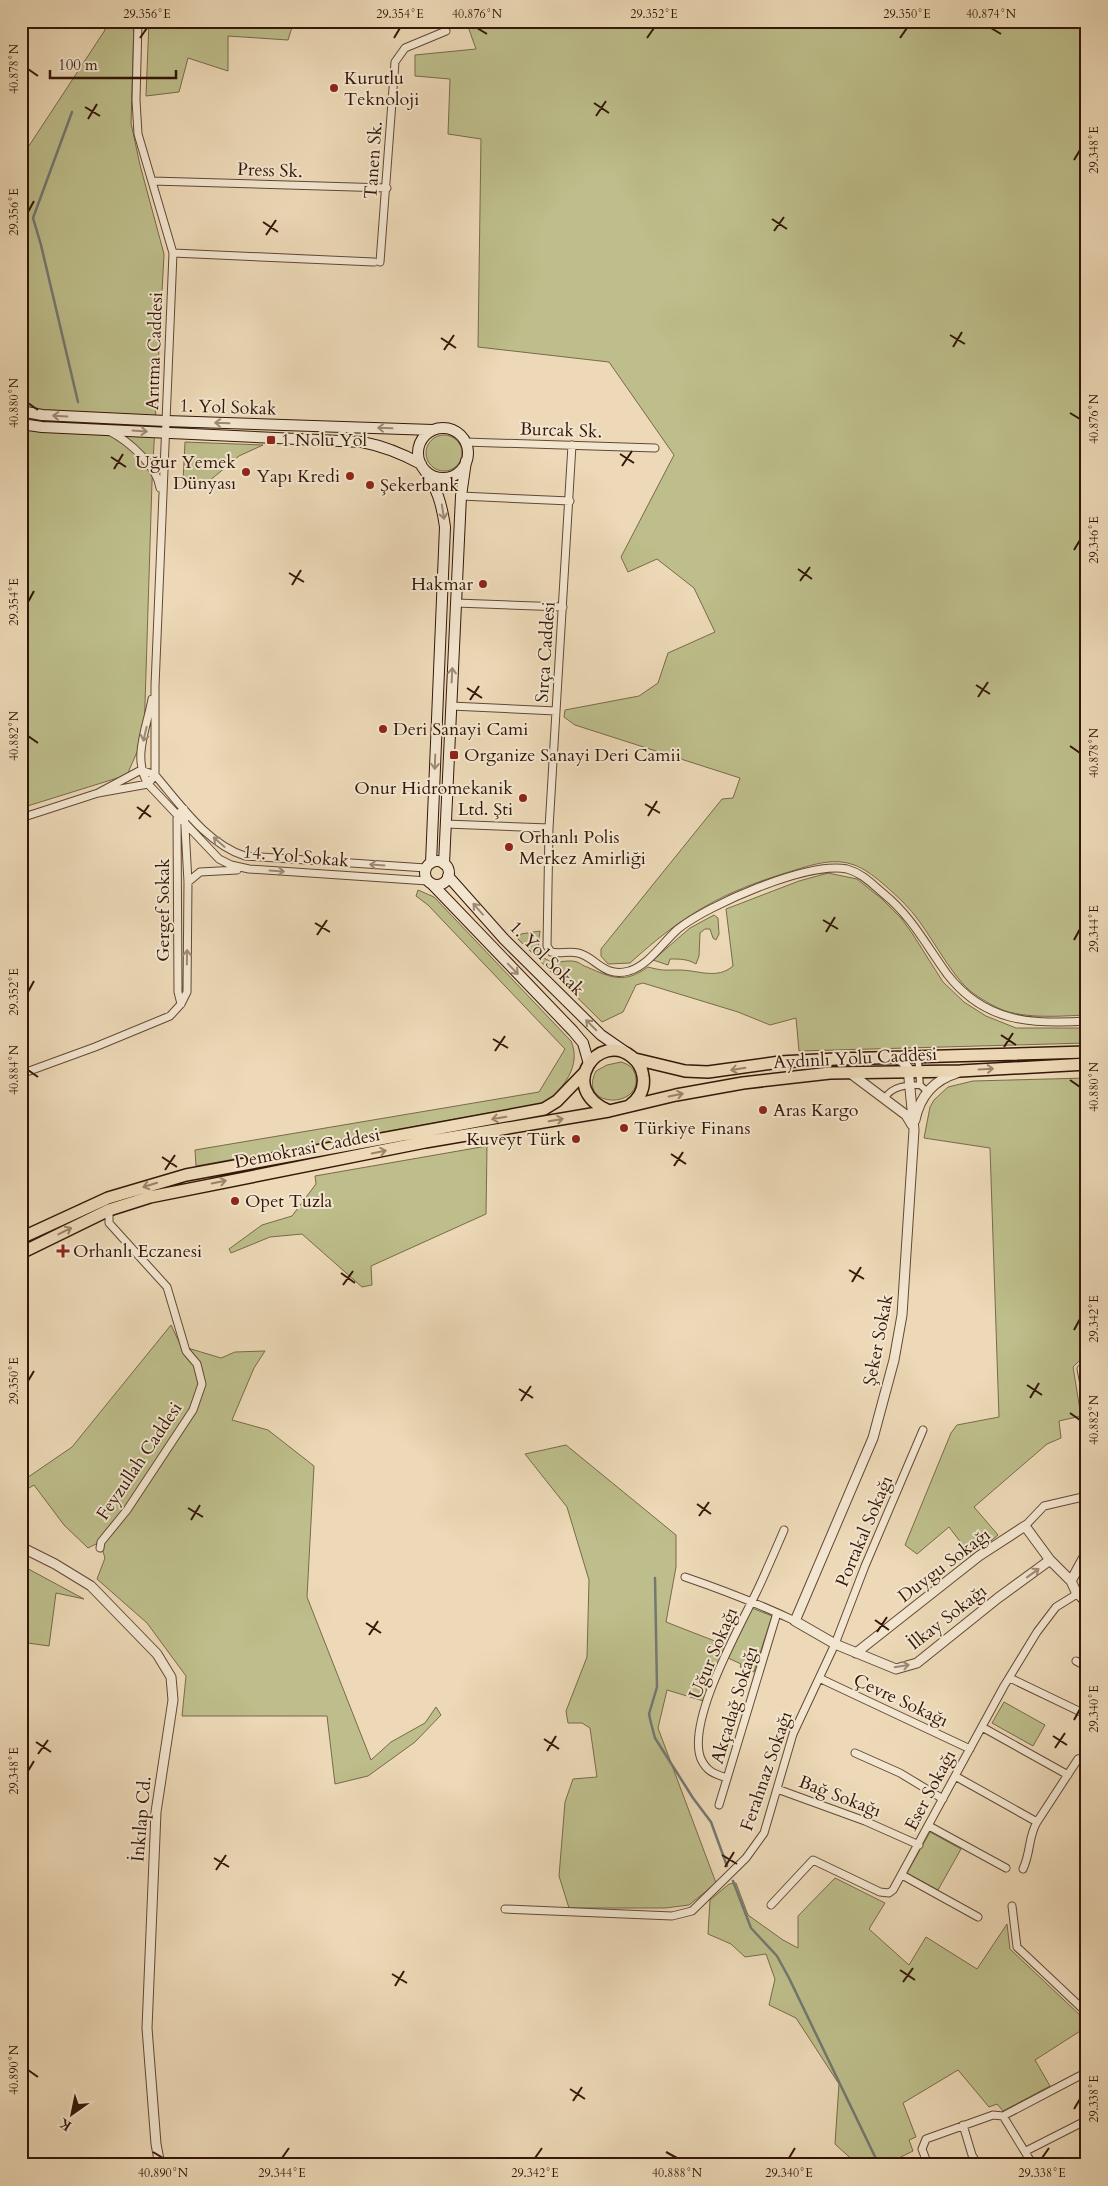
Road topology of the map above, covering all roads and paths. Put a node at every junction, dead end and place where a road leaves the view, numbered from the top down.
1 (138, 21) edge
2 (446, 31) dead end
3 (152, 181) junction
4 (386, 188) junction
5 (173, 253) junction
6 (21, 410) edge
7 (166, 421) junction
8 (21, 424) edge
9 (104, 429) junction
10 (434, 430) junction
11 (166, 433) junction
12 (465, 442) junction
13 (572, 445) junction
14 (656, 448) dead end
15 (466, 461) junction
16 (422, 466) junction
17 (461, 496) junction
18 (570, 501) junction
19 (163, 504) junction
20 (456, 603) junction
21 (563, 607) junction
22 (155, 686) junction
23 (450, 706) junction
24 (556, 710) junction
25 (141, 770) junction
26 (155, 775) junction
27 (148, 784) junction
28 (98, 793) junction
29 (184, 809) junction
30 (177, 815) junction
31 (21, 818) edge
32 (446, 824) junction
33 (186, 825) junction
34 (549, 828) junction
35 (444, 864) junction
36 (429, 866) junction
37 (249, 869) junction
38 (448, 876) junction
39 (188, 882) junction
40 (430, 882) junction
41 (504, 939) junction
42 (493, 948) junction
43 (181, 1004) junction
44 (1087, 1021) edge
45 (1087, 1052) edge
46 (632, 1057) junction
47 (918, 1057) junction
48 (892, 1058) junction
49 (1087, 1064) edge
50 (587, 1068) junction
51 (968, 1070) junction
52 (914, 1071) junction
53 (850, 1072) junction
54 (21, 1074) edge
55 (910, 1085) junction
56 (920, 1085) junction
57 (928, 1092) junction
58 (887, 1100) junction
59 (628, 1107) junction
60 (609, 1111) junction
61 (914, 1130) junction
62 (109, 1210) junction
63 (21, 1238) edge
64 (21, 1253) edge
65 (1081, 1368) dead end
66 (1087, 1400) edge
67 (923, 1430) dead end
68 (1087, 1496) edge
69 (1025, 1526) junction
70 (784, 1530) dead end
71 (21, 1547) edge
72 (100, 1548) dead end
73 (1087, 1556) edge
74 (1050, 1560) junction
75 (685, 1577) dead end
76 (1071, 1581) junction
77 (1087, 1590) edge
78 (1077, 1594) junction
79 (751, 1603) junction
80 (1087, 1605) edge
81 (777, 1613) junction
82 (795, 1621) junction
83 (835, 1644) junction
84 (856, 1653) junction
85 (1076, 1661) dead end
86 (1087, 1667) edge
87 (819, 1678) junction
88 (1010, 1678) junction
89 (1087, 1715) edge
90 (982, 1727) junction
91 (970, 1749) junction
92 (855, 1752) dead end
93 (1087, 1758) edge
94 (1068, 1775) junction
95 (955, 1776) junction
96 (727, 1778) junction
97 (777, 1789) junction
98 (942, 1799) junction
99 (720, 1805) dead end
100 (1037, 1822) junction
101 (929, 1826) junction
102 (919, 1845) junction
103 (1006, 1868) dead end
104 (1023, 1869) dead end
105 (902, 1875) junction
106 (771, 1906) dead end
107 (1012, 1906) dead end
108 (505, 1909) dead end
109 (978, 1917) dead end
110 (1087, 2014) edge
111 (1087, 2072) edge
112 (1003, 2116) junction
113 (1087, 2120) edge
114 (964, 2125) junction
115 (1026, 2151) junction
116 (1087, 2160) edge
117 (160, 2165) edge
118 (928, 2165) edge
119 (978, 2165) edge
120 (1033, 2165) edge
121 (1079, 2165) edge

1 - 3 street, Arıtma Caddesi
2 - 4 street, Tanen Sk.
3 - 4 street, Press Sk.
3 - 5 street, Arıtma Caddesi
4 - 5 street, Tanen Sk.
5 - 7 street, Arıtma Caddesi
7 -> 6 main road, 1. Yol Sokak
10 -> 7 main road, 1. Yol Sokak
7 - 11 street, Arıtma Caddesi
8 - 9 main road, 1. Yol Sokak
9 -> 11 main road, 1. Yol Sokak
9 - 19 street
10 - 12 main road, 1. Yol Sokak
10 - 16 main road
11 - 16 main road, 1. Yol Sokak
11 - 19 street, Arıtma Caddesi
12 - 13 street, Burcak Sk.
12 - 15 main road, 1. Yol Sokak
13 - 14 street, Burcak Sk.
13 - 18 street, Sırça Caddesi
15 - 16 main road, 1. Yol Sokak
15 - 17 main road, 1. Yol Sokak
16 -> 36 main road
17 - 18 street
17 - 20 main road, 1. Yol Sokak
18 - 21 street, Sırça Caddesi
19 - 22 street, Arıtma Caddesi
20 - 21 street
23 -> 20 main road, 1. Yol Sokak
21 - 24 street, Sırça Caddesi
22 -> 25 street, 14. Yol Sokak
22 - 26 street
23 - 24 street
23 - 32 main road, 1. Yol Sokak
24 - 34 street, Sırça Caddesi
25 - 26 street
25 - 27 street, 14. Yol Sokak
25 - 28 street
26 - 27 street
26 - 29 street, 14. Yol Sokak
27 - 28 street
27 - 30 street, 14. Yol Sokak
28 - 31 street
29 - 30 street
29 - 33 street, Gergef Sokak
36 -> 29 street, 14. Yol Sokak
30 - 33 street, 14. Yol Sokak
30 - 43 street, Gergef Sokak
32 - 34 street
32 - 35 main road, 1. Yol Sokak
33 - 37 street, 14. Yol Sokak
33 - 39 street, Gergef Sokak
34 - 44 street, Sırça Caddesi
35 - 36 main road
35 - 38 main road, 1. Yol Sokak
36 - 40 main road
37 - 39 street, Gergef Sokak
37 -> 40 street, 14. Yol Sokak
38 - 40 main road
41 -> 38 main road, 1. Yol Sokak
43 -> 39 street, Gergef Sokak
40 - 42 main road, 1. Yol Sokak
41 - 42 main road
46 -> 41 main road, 1. Yol Sokak
42 -> 50 main road, 1. Yol Sokak
43 - 54 street
45 - 47 main road, Aydınlı Yolu Caddesi
48 -> 46 main road, Aydınlı Yolu Caddesi
46 - 50 main road
46 - 59 main road
47 - 48 main road, Aydınlı Yolu Caddesi
47 - 52 street
48 - 52 street
51 -> 49 main road, Aydınlı Yolu Caddesi
50 - 60 main road
50 -> 63 main road, Demokrasi Caddesi
51 - 52 main road, Aydınlı Yolu Caddesi
51 - 57 street
52 - 53 main road, Aydınlı Yolu Caddesi
52 - 55 street, Şeker Sokak
52 - 56 street
53 - 58 street
59 -> 53 main road, Aydınlı Yolu Caddesi
55 - 56 street
55 - 58 street
55 - 58 street
55 - 61 street, Şeker Sokak
56 - 57 street
57 - 61 street
58 - 61 street
59 - 60 main road
62 -> 60 main road, Demokrasi Caddesi
61 - 82 street, Şeker Sokak
64 -> 62 main road, Demokrasi Caddesi
62 - 72 street, Feyzullah Caddesi
65 - 66 street
67 - 83 street, Portakal Sokağı
68 - 69 street
69 - 74 street
69 - 84 street, Duygu Sokağı
70 - 79 street, Uğur Sokağı
71 - 117 street, İnkılap Cd.
73 - 76 street
74 - 76 street
84 -> 74 street, İlkay Sokağı
75 - 79 street
76 - 78 street
77 - 78 street, Eser Sokağı
78 - 80 street
78 - 88 street, Eser Sokağı
79 - 81 street
79 - 96 street, Uğur Sokağı
81 - 82 street
81 - 96 street, Akçadağ Sokağı
82 - 83 street
83 - 84 street
83 - 87 street, Ferahnaz Sokağı
85 - 86 street
87 - 91 street, Çevre Sokağı
87 - 97 street, Ferahnaz Sokağı
88 - 89 street
88 - 90 street, Eser Sokağı
90 - 91 street, Eser Sokağı
90 - 94 street
91 - 95 street, Eser Sokağı
92 - 98 street
93 - 94 street
94 - 100 street
95 - 98 street, Eser Sokağı
95 - 100 street
96 - 99 street, Akçadağ Sokağı
97 - 102 street, Bağ Sokağı
97 - 108 street, Ferahnaz Sokağı
98 - 101 street, Eser Sokağı
100 - 104 street
101 - 102 street, Eser Sokağı
101 - 103 street
102 - 105 street, Eser Sokağı
105 - 106 street, Eser Sokağı
105 - 109 street
107 - 110 street
111 - 112 street
112 - 114 street
112 - 115 street
113 - 115 street
114 - 118 street
114 - 119 street
115 - 120 street
116 - 121 street

